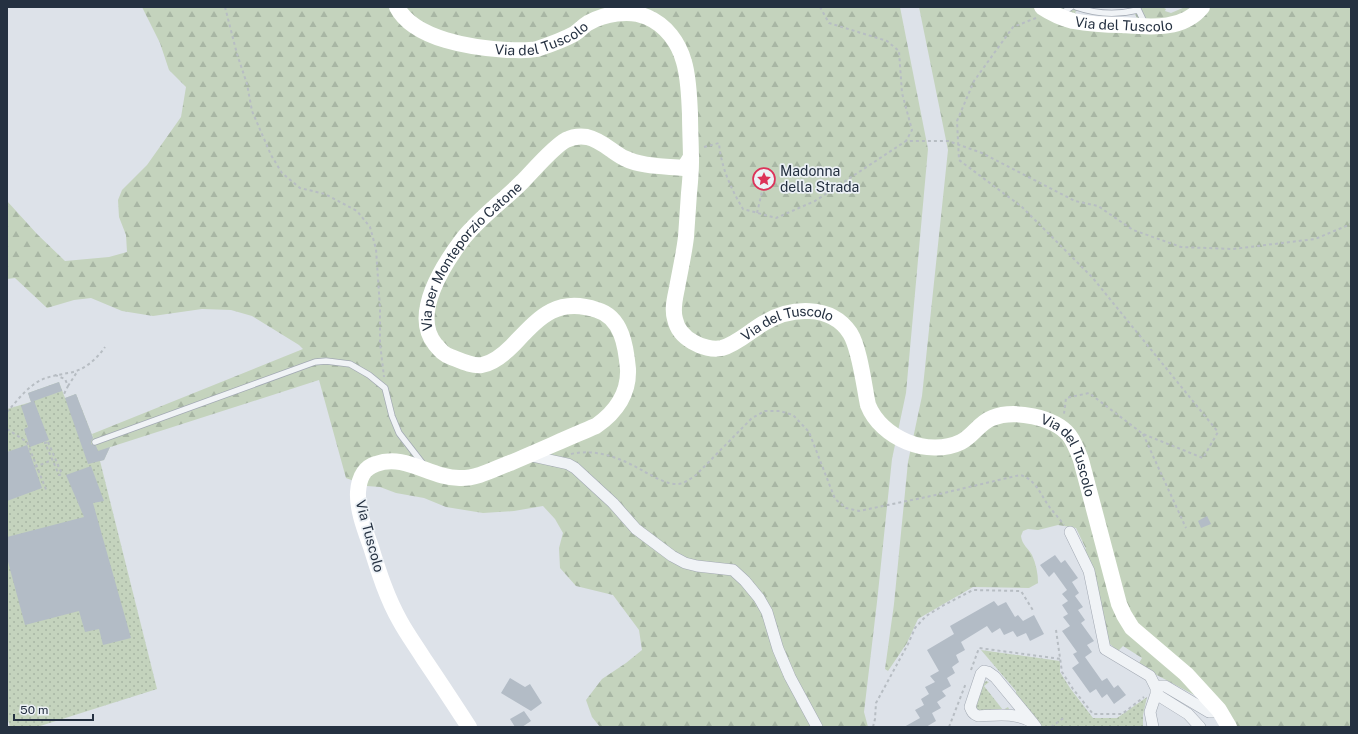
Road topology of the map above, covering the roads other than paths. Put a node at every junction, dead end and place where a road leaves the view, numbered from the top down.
1 (397, 7) edge
2 (1076, 7) edge
3 (1202, 7) edge
4 (1137, 8) edge
5 (1055, 10) edge
6 (1146, 26) junction
7 (690, 132) junction
8 (691, 160) junction
9 (652, 164) junction
10 (690, 182) junction
11 (95, 442) dead end
12 (528, 456) junction
13 (448, 477) junction
14 (1070, 532) road end
15 (1156, 691) junction
16 (1219, 710) junction
17 (1034, 725) edge
18 (469, 727) edge
19 (817, 727) edge
20 (1153, 727) edge
21 (1200, 727) edge
22 (1229, 727) edge

1 - 7 street, Via del Tuscolo
2 - 4 lane
3 - 6 street, Via del Tuscolo
4 - 6 lane
5 - 6 street, Via del Tuscolo
7 - 8 street, Via del Tuscolo
7 - 9 street
8 - 9 street
8 - 10 street, Via del Tuscolo
9 - 10 street
9 - 12 street, Via per Monteporzio Catone
10 - 16 street, Via del Tuscolo
11 - 13 lane
12 - 13 street, Via Tuscolo
12 - 19 street
13 - 18 street, Via Tuscolo
14 - 15 street
15 - 16 street
15 - 20 street
15 - 21 street
16 - 22 street, Via del Tuscolo
17 - 17 street

